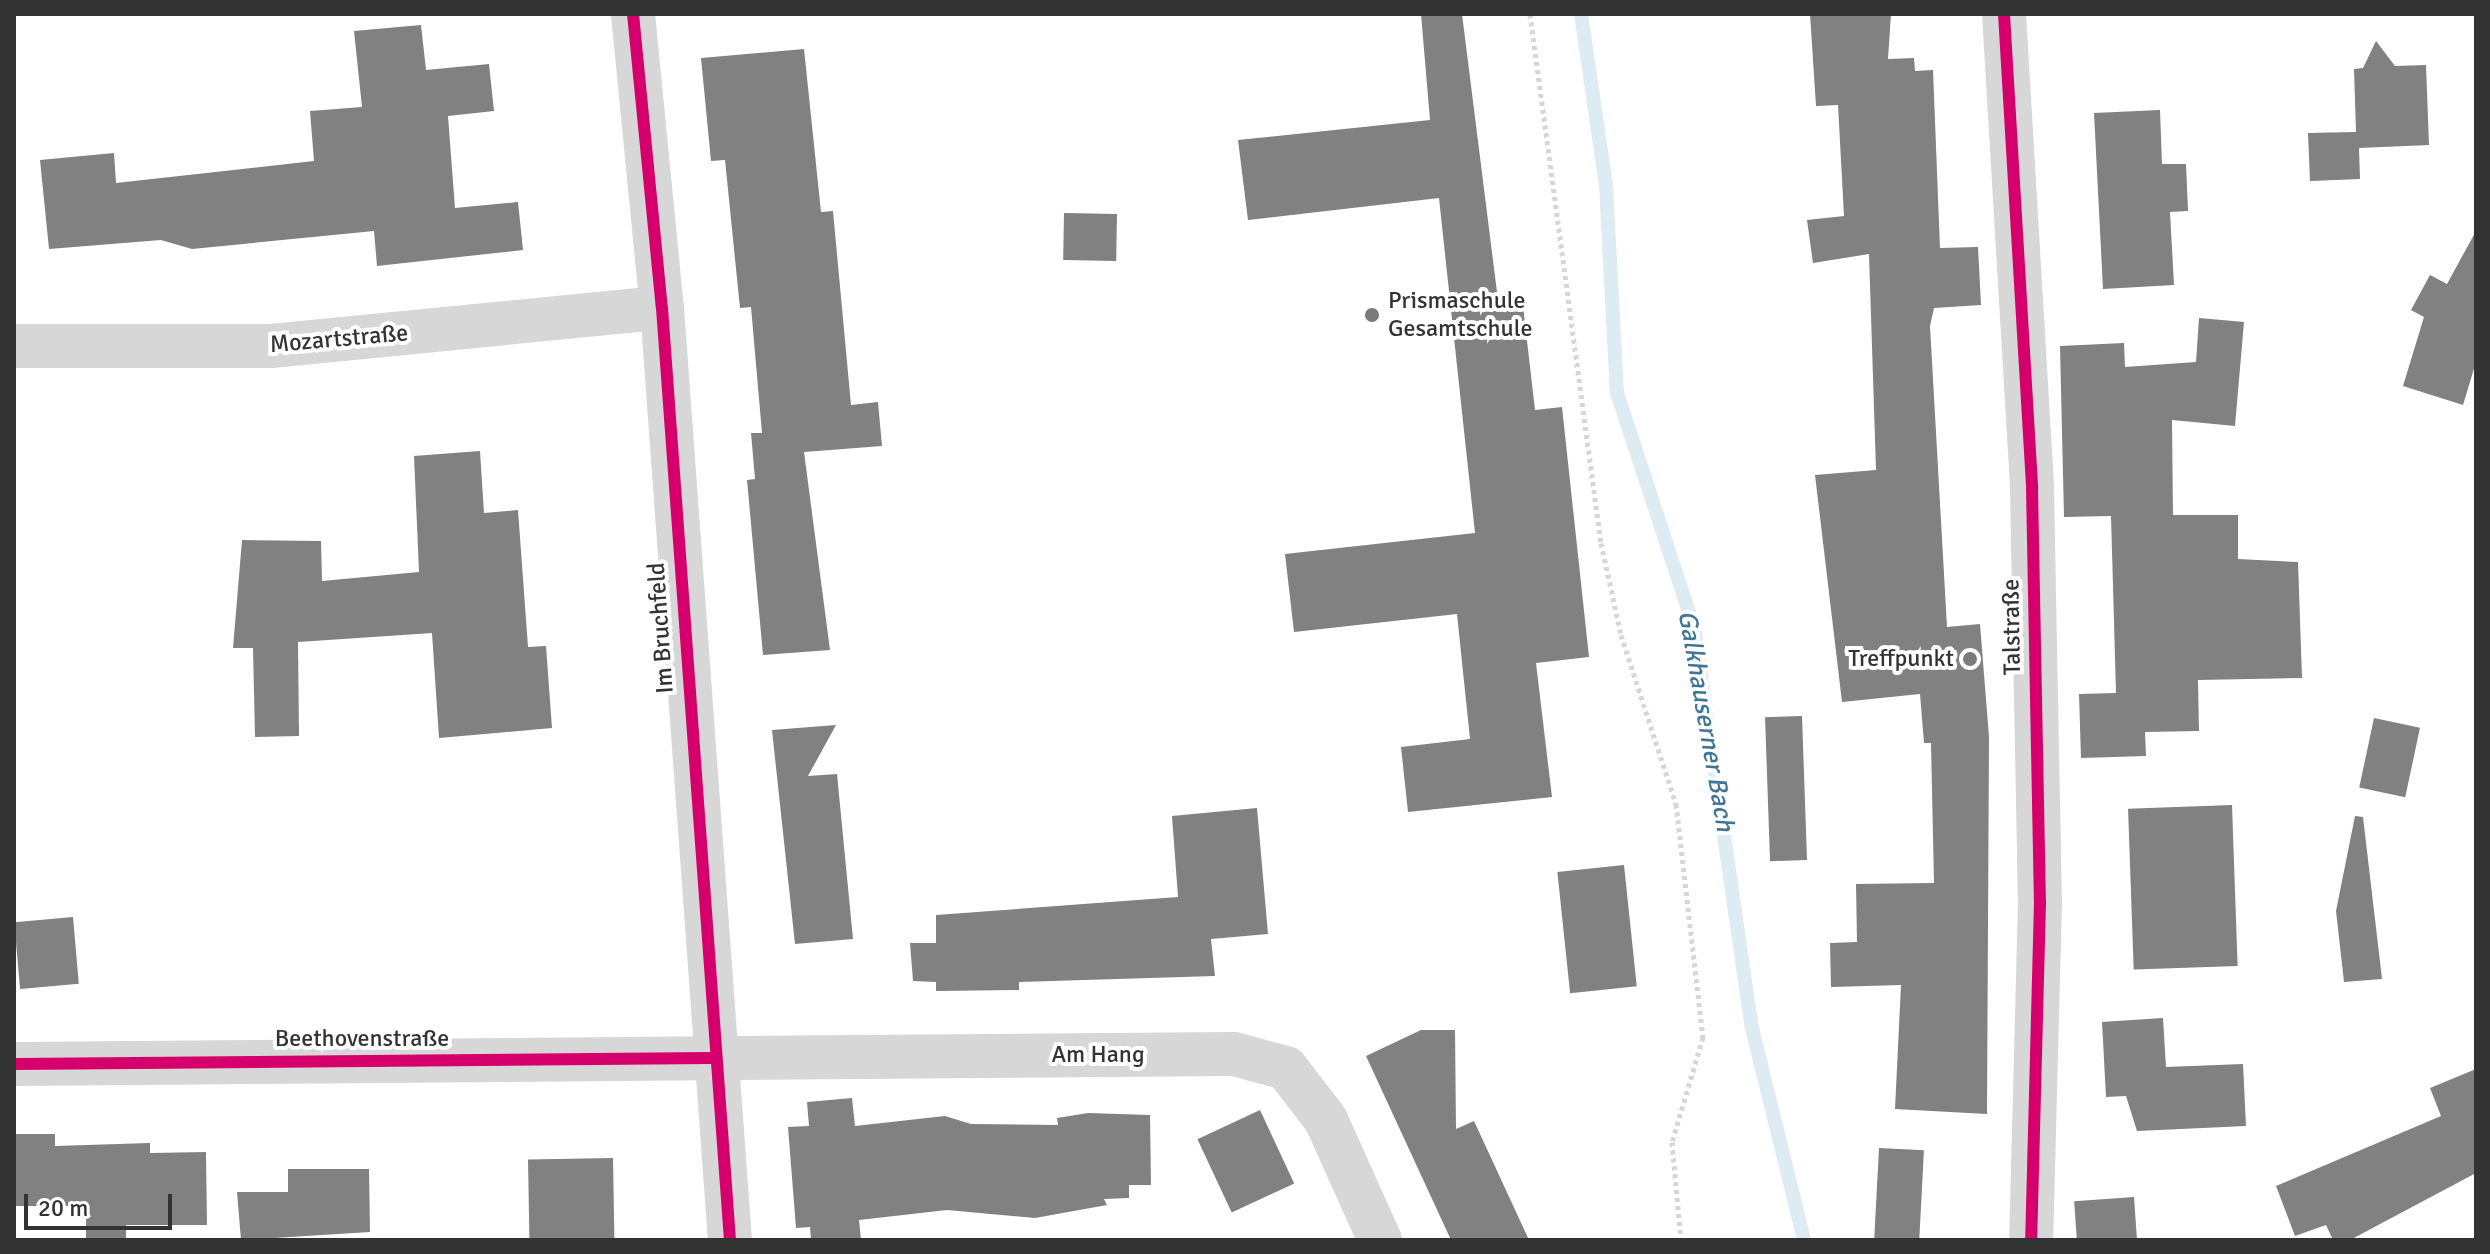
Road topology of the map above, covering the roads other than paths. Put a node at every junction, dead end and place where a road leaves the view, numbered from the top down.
1 (633, 14) edge
2 (2004, 14) edge
3 (662, 308) junction
4 (14, 346) edge
5 (711, 1058) junction
6 (14, 1064) edge
7 (730, 1240) edge
8 (1380, 1240) edge
9 (2031, 1240) edge

1 - 3 street, Im Bruchfeld
2 - 9 street, Talstraße
3 - 4 street, Mozartstraße
3 - 5 street, Im Bruchfeld
5 - 6 street, Beethovenstraße
5 - 7 street, Im Bruchfeld
5 - 8 street, Am Hang

